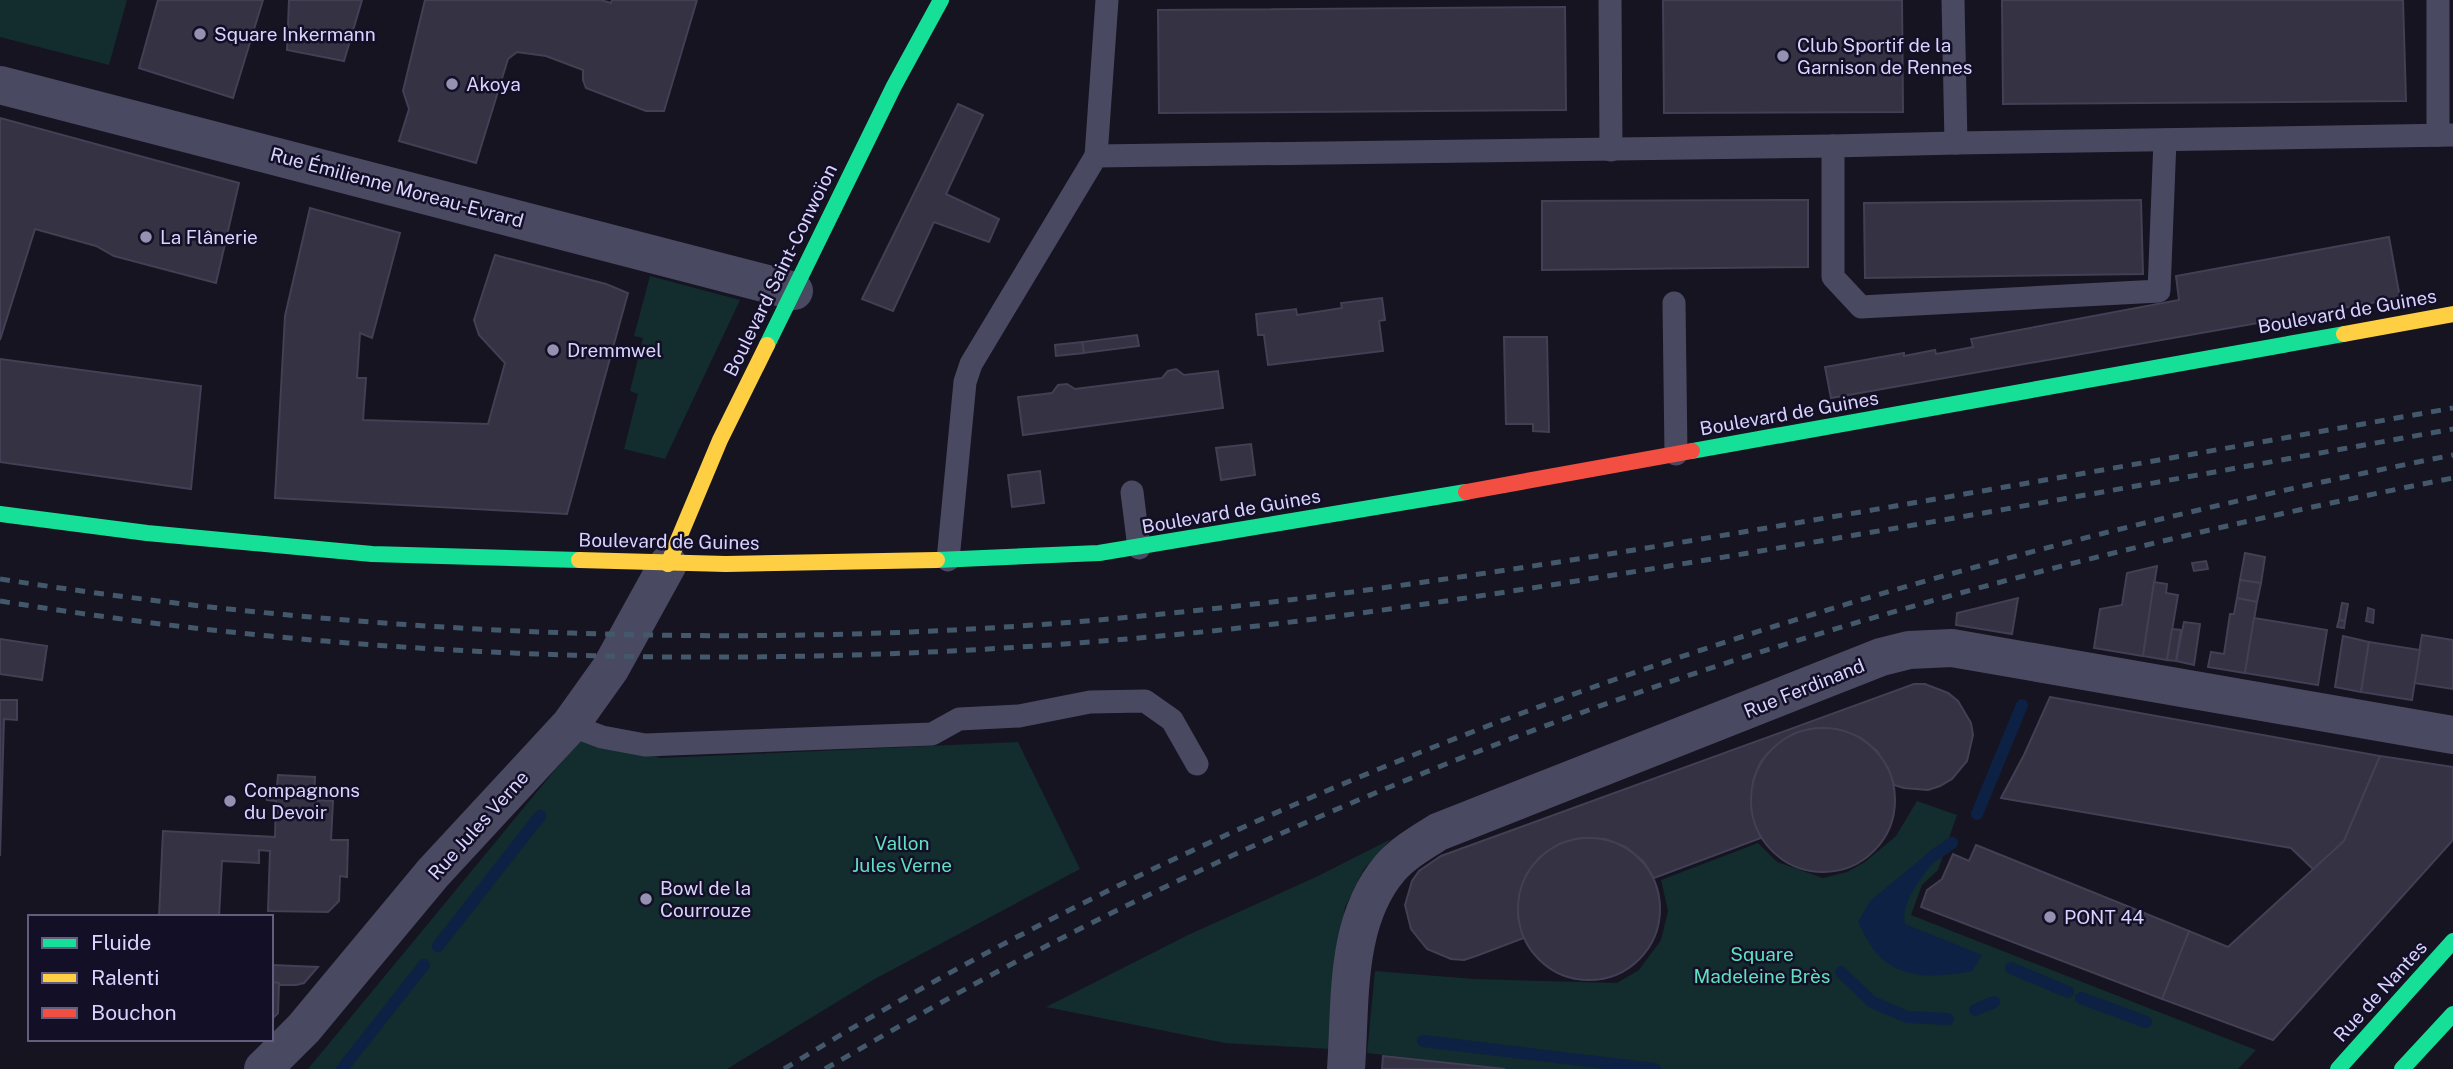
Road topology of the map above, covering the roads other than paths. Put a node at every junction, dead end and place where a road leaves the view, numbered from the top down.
1 (941, 0) edge
2 (1107, 0) edge
3 (1610, 0) edge
4 (1953, 0) edge
5 (2438, 0) edge
6 (0, 85) edge
7 (2446, 135) edge
8 (2165, 140) junction
9 (1956, 143) junction
10 (1833, 146) junction
11 (1611, 150) junction
12 (1096, 156) junction
13 (794, 290) junction
14 (1674, 303) dead end
15 (2453, 314) edge
16 (1676, 454) junction
17 (1132, 492) dead end
18 (0, 514) edge
19 (1139, 548) junction
20 (948, 560) junction
21 (668, 564) junction
22 (570, 725) junction
23 (2453, 735) edge
24 (1197, 764) dead end
25 (2453, 941) edge
26 (2453, 1014) edge
27 (263, 1069) edge
28 (1346, 1069) edge
29 (2338, 1069) edge
30 (2402, 1069) edge

1 - 13 street, Boulevard Saint-Conwoïon
2 - 12 lane
3 - 11 lane
4 - 9 lane
5 - 7 lane
6 - 13 street, Rue Émilienne Moreau-Evrard
7 - 8 lane
8 - 9 lane
8 - 10 lane
9 - 10 lane
10 - 11 lane
11 - 12 lane
12 - 20 lane
13 - 21 street, Boulevard Saint-Conwoïon
14 - 16 lane
15 - 16 street, Boulevard de Guines
16 - 19 street, Boulevard de Guines
17 - 19 lane
18 - 21 street, Boulevard de Guines
19 - 20 street, Boulevard de Guines
20 - 21 street, Boulevard de Guines
21 - 22 street, Rue Jules Verne
22 - 24 lane
22 - 27 street, Rue Jules Verne
23 - 28 street, Rue Ferdinand
25 - 29 street, Rue de Nantes
26 - 30 street

